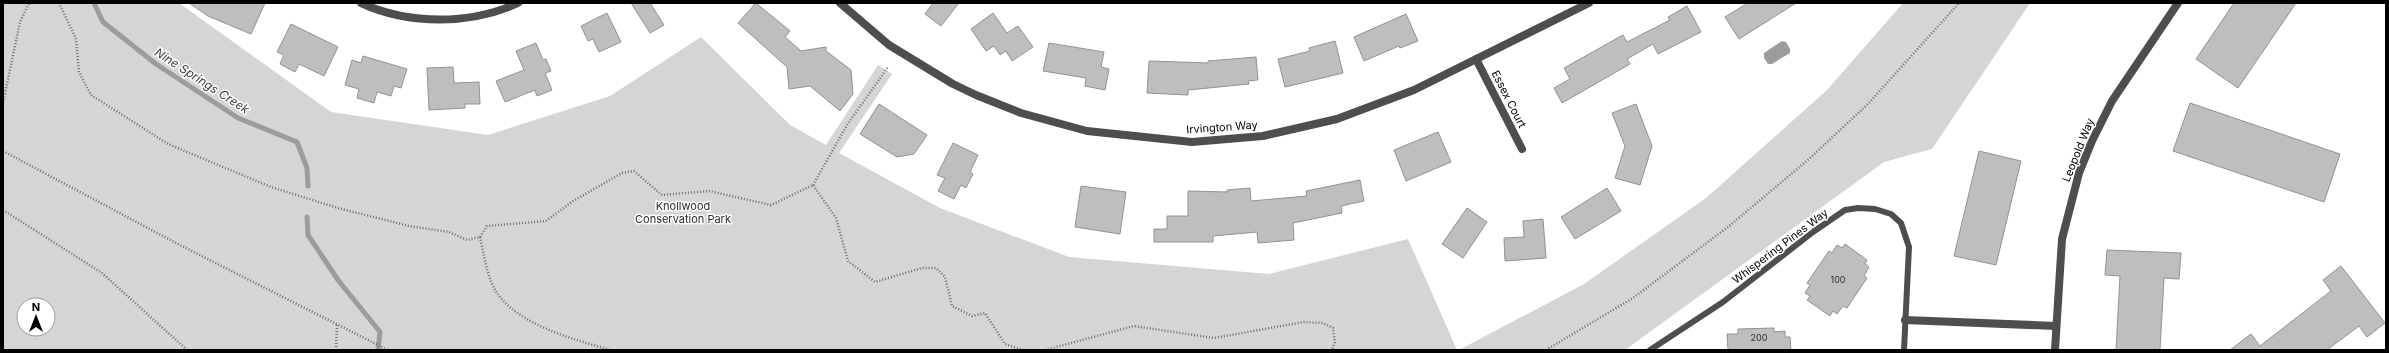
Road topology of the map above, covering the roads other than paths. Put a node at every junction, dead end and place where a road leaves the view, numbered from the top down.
1 (362, 3) edge
2 (518, 3) edge
3 (840, 3) edge
4 (1589, 3) edge
5 (2178, 3) edge
6 (1476, 59) junction
7 (1522, 149) dead end
8 (1905, 320) junction
9 (2056, 326) junction
10 (1650, 350) edge
11 (1904, 350) edge
12 (2055, 350) edge

1 - 2 street
3 - 6 street, Irvington Way
4 - 6 street, Irvington Way
5 - 9 street, Leopold Way
6 - 7 street, Essex Court
8 - 9 street
8 - 10 lane, Whispering Pines Way
8 - 11 lane, Whispering Pines Way
9 - 12 street, Leopold Way

